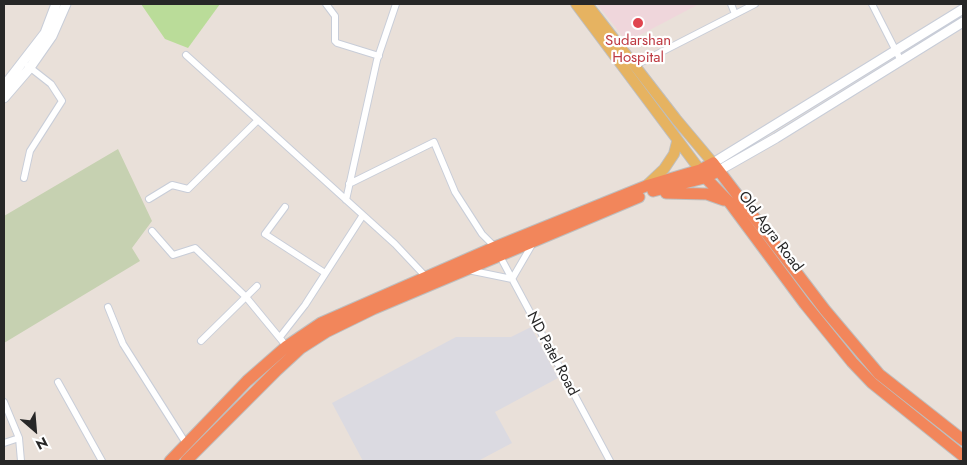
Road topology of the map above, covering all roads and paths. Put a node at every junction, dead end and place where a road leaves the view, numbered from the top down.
1 (56, 4) edge
2 (66, 4) edge
3 (326, 4) edge
4 (396, 4) edge
5 (576, 4) edge
6 (587, 4) edge
7 (731, 4) edge
8 (755, 4) edge
9 (872, 4) edge
10 (963, 9) edge
11 (735, 14) junction
12 (963, 22) edge
13 (895, 52) junction
14 (186, 56) dead end
15 (379, 56) junction
16 (901, 61) junction
17 (26, 65) junction
18 (636, 65) junction
19 (4, 86) edge
20 (4, 98) edge
21 (258, 120) junction
22 (677, 142) junction
23 (715, 167) junction
24 (702, 174) junction
25 (24, 178) dead end
26 (350, 184) junction
27 (648, 189) junction
28 (149, 199) dead end
29 (346, 200) junction
30 (730, 203) junction
31 (285, 207) dead end
32 (363, 214) junction
33 (152, 232) dead end
34 (533, 243) junction
35 (498, 252) junction
36 (468, 270) junction
37 (325, 273) junction
38 (512, 279) junction
39 (430, 281) junction
40 (257, 286) dead end
41 (246, 297) junction
42 (108, 307) dead end
43 (201, 340) dead end
44 (287, 346) junction
45 (58, 382) dead end
46 (4, 402) edge
47 (7, 418) edge
48 (19, 438) junction
49 (963, 440) edge
50 (4, 443) edge
51 (186, 444) junction
52 (196, 452) junction
53 (963, 456) edge
54 (21, 461) edge
55 (25, 461) edge
56 (102, 461) edge
57 (170, 461) edge
58 (186, 461) edge
59 (610, 461) edge

1 - 17 main road
2 - 17 main road
3 - 15 street
4 - 15 street
5 - 22 main road, Old Agra Road
6 - 18 main road, Old Agra Road
7 - 11 street
8 - 11 street
9 - 13 street
10 - 13 main road
11 - 18 street
12 - 16 main road
13 - 16 street
13 - 23 main road
14 - 21 street
15 - 26 street
16 - 23 main road
17 - 19 main road
17 - 20 main road
17 - 25 street
18 - 23 main road, Old Agra Road
21 - 28 street
21 - 29 street
22 - 24 main road, Old Agra Road
22 - 27 main road
23 - 24 highway
23 - 49 highway, Old Agra Road
24 - 27 highway
24 - 30 highway, Old Agra Road
26 - 29 street
26 - 35 street, ND Patel Road
27 - 30 highway
27 - 34 highway
27 - 35 highway
29 - 32 street
30 - 53 highway, Old Agra Road
31 - 37 street
32 - 37 street
32 - 39 street
33 - 41 street
34 - 35 highway
34 - 38 street
35 - 36 highway
35 - 38 street, ND Patel Road
35 - 39 highway
36 - 38 street
36 - 39 highway
37 - 44 street
38 - 59 street, ND Patel Road
39 - 44 highway
40 - 41 street
41 - 43 street
41 - 44 street
42 - 51 street
44 - 51 highway
44 - 52 highway
45 - 56 street
46 - 47 street
47 - 48 street
48 - 50 street
48 - 54 street
51 - 52 street
51 - 57 highway
52 - 58 highway
54 - 55 street

